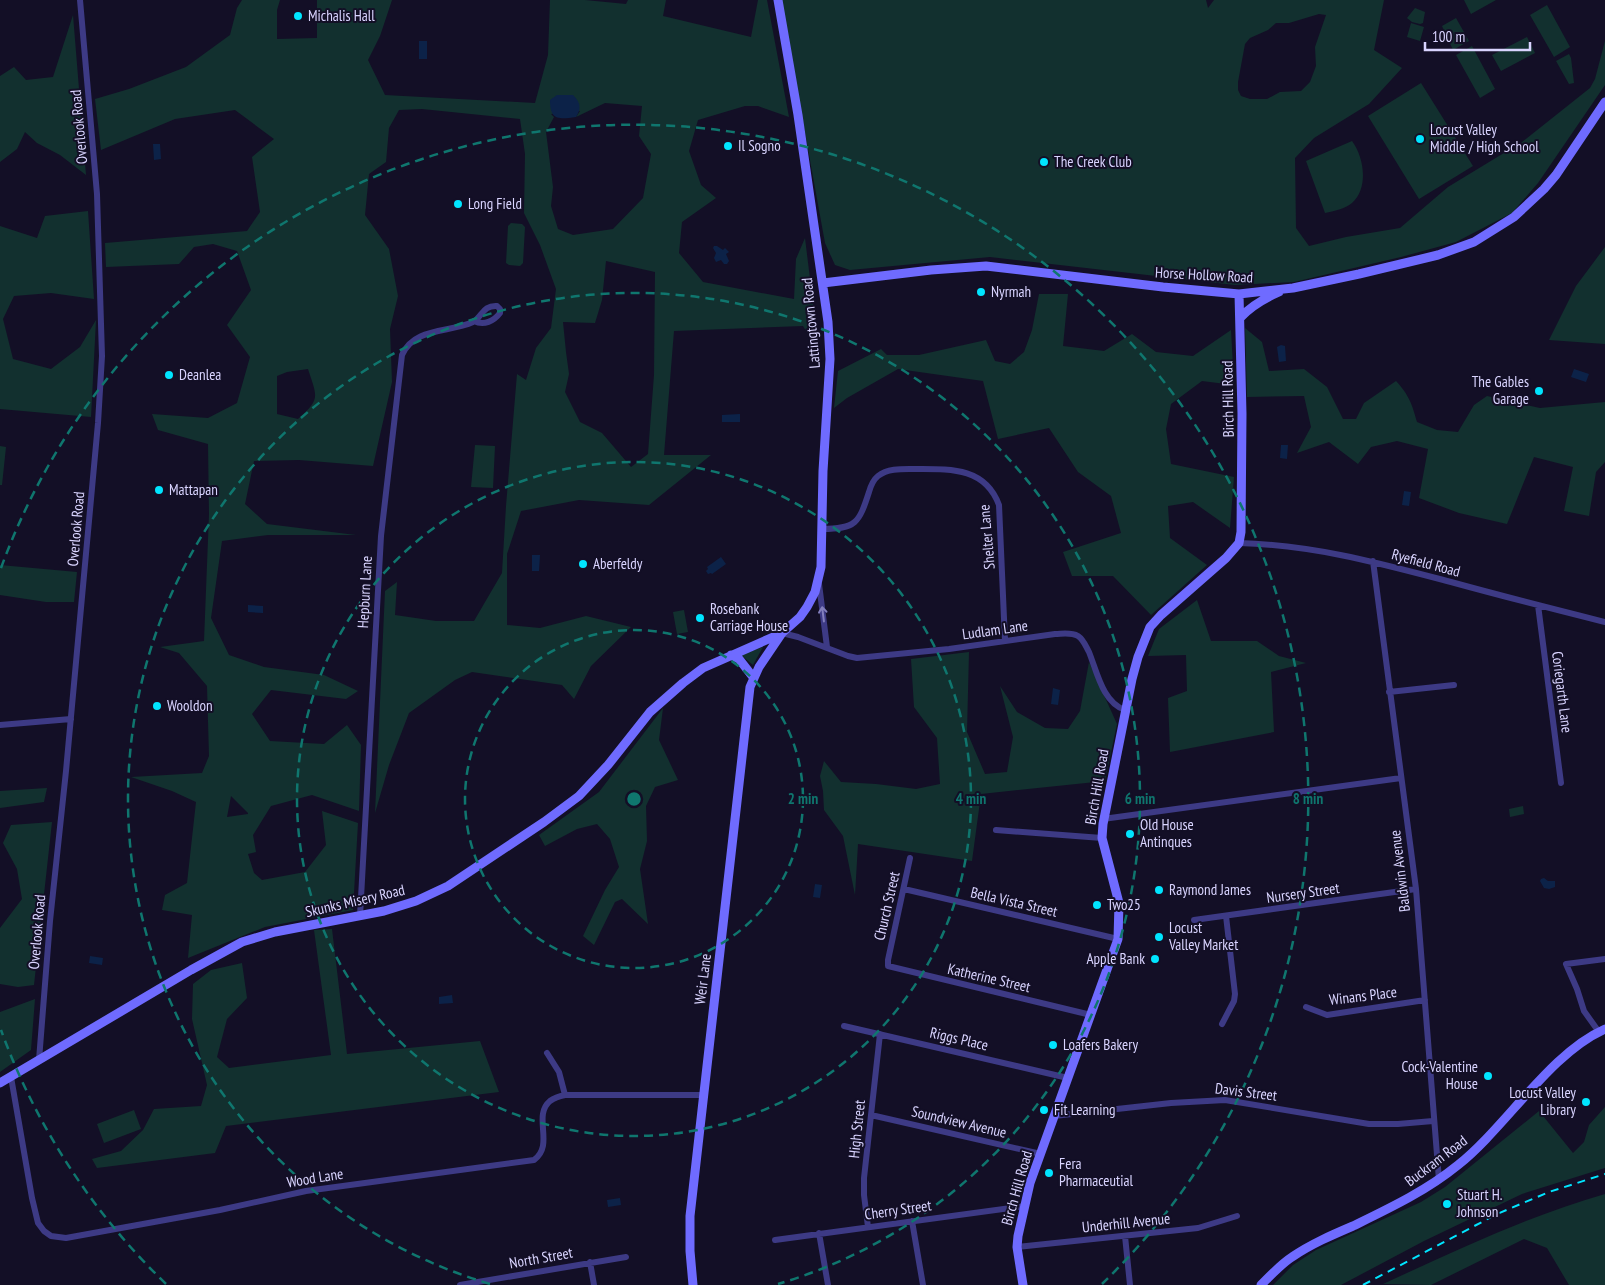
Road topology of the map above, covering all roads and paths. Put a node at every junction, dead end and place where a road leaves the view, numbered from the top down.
1 (80, 0) edge
2 (778, 0) edge
3 (1605, 102) edge
4 (823, 283) junction
5 (1285, 289) junction
6 (1239, 294) junction
7 (1240, 318) junction
8 (474, 321) dead end
9 (822, 529) junction
10 (1239, 542) junction
11 (1373, 561) junction
12 (819, 582) junction
13 (1538, 605) junction
14 (1605, 622) edge
15 (782, 633) junction
16 (1005, 641) junction
17 (827, 647) junction
18 (731, 655) junction
19 (753, 677) junction
20 (1454, 685) dead end
21 (1389, 692) junction
22 (1125, 710) junction
23 (71, 719) junction
24 (0, 725) edge
25 (1401, 778) junction
26 (1560, 783) dead end
27 (1103, 819) junction
28 (996, 830) dead end
29 (1102, 838) junction
30 (910, 858) dead end
31 (904, 889) junction
32 (1416, 889) junction
33 (360, 916) junction
34 (1226, 916) junction
35 (1194, 920) dead end
36 (1118, 939) junction
37 (1605, 959) edge
38 (888, 960) joint
39 (1425, 1000) junction
40 (1306, 1007) dead end
41 (1091, 1015) junction
42 (1222, 1024) dead end
43 (844, 1026) dead end
44 (1602, 1030) edge
45 (880, 1034) junction
46 (547, 1053) dead end
47 (39, 1060) junction
48 (11, 1077) junction
49 (1068, 1078) junction
50 (0, 1083) edge
51 (564, 1094) junction
52 (703, 1095) junction
53 (872, 1115) junction
54 (1054, 1116) junction
55 (1433, 1121) junction
56 (1041, 1154) junction
57 (1438, 1180) junction
58 (1025, 1206) junction
59 (1237, 1216) dead end
60 (912, 1221) junction
61 (868, 1227) junction
62 (819, 1233) junction
63 (1125, 1236) junction
64 (775, 1240) dead end
65 (1017, 1247) junction
66 (626, 1257) dead end
67 (590, 1262) junction
68 (495, 1282) edge
69 (460, 1285) edge
70 (594, 1285) edge
71 (693, 1285) edge
72 (828, 1285) edge
73 (923, 1285) edge
74 (1023, 1285) edge
75 (1130, 1285) edge
76 (1261, 1285) edge

1 - 23 street, Overlook Road
2 - 4 main road, Lattingtown Road
3 - 5 main road, Horse Hollow Road
4 - 6 main road, Horse Hollow Road
4 - 9 main road, Lattingtown Road
5 - 6 main road, Horse Hollow Road
5 - 7 main road
6 - 7 main road, Birch Hill Road
7 - 10 main road, Birch Hill Road
8 - 33 street, Hepburn Lane
9 - 12 main road, Lattingtown Road
9 - 16 street, Shelter Lane
10 - 11 street, Ryefield Road
10 - 22 main road, Birch Hill Road
11 - 13 street, Ryefield Road
11 - 21 street, Baldwin Avenue
12 - 15 main road, Lattingtown Road
17 -> 12 street
13 - 14 street, Ryefield Road
13 - 26 street, Coriegarth Lane
15 - 17 street, Ludlam Lane
15 - 18 main road, Skunks Misery Road
15 - 19 main road, Weir Lane
16 - 17 street, Ludlam Lane
16 - 22 street, Ludlam Lane
18 - 19 main road
18 - 33 main road, Skunks Misery Road
19 - 52 main road, Weir Lane
20 - 21 street
21 - 25 street, Baldwin Avenue
22 - 27 main road, Birch Hill Road
23 - 24 street
23 - 47 street, Overlook Road
25 - 27 street
25 - 32 street, Baldwin Avenue
27 - 29 main road, Birch Hill Road
28 - 29 street
29 - 36 main road, Birch Hill Road
30 - 31 street, Church Street
31 - 36 street, Bella Vista Street
31 - 38 street, Church Street
32 - 34 street, Nursery Street
32 - 39 street, Baldwin Avenue
33 - 47 main road, Skunks Misery Road
34 - 35 street, Nursery Street
34 - 42 street
36 - 41 main road, Birch Hill Road
37 - 44 street
38 - 41 street, Katherine Street
39 - 40 street, Winans Place
39 - 55 street, Baldwin Avenue
41 - 49 main road, Birch Hill Road
43 - 45 street, Riggs Place
44 - 57 main road, Buckram Road
45 - 49 street, Riggs Place
45 - 53 street, High Street
46 - 51 street
47 - 48 main road, Skunks Misery Road
48 - 50 main road, Skunks Misery Road
48 - 51 street, Wood Lane
49 - 54 main road, Birch Hill Road
51 - 52 street
52 - 71 main road, Weir Lane
53 - 56 street, Soundview Avenue
53 - 61 street, High Street
54 - 55 street, Davis Street
54 - 56 main road, Birch Hill Road
55 - 57 street, Baldwin Avenue
56 - 58 main road, Birch Hill Road
57 - 76 main road, Buckram Road
58 - 60 street, Cherry Street
58 - 65 main road, Birch Hill Road
59 - 63 street, Underhill Avenue
60 - 61 street, Cherry Street
60 - 73 street
61 - 62 street, Cherry Street
62 - 64 street, Cherry Street
62 - 72 street
63 - 65 street, Underhill Avenue
63 - 75 street
65 - 74 main road, Birch Hill Road
66 - 67 street, North Street
67 - 68 street, North Street
67 - 70 street
68 - 69 street, North Street

